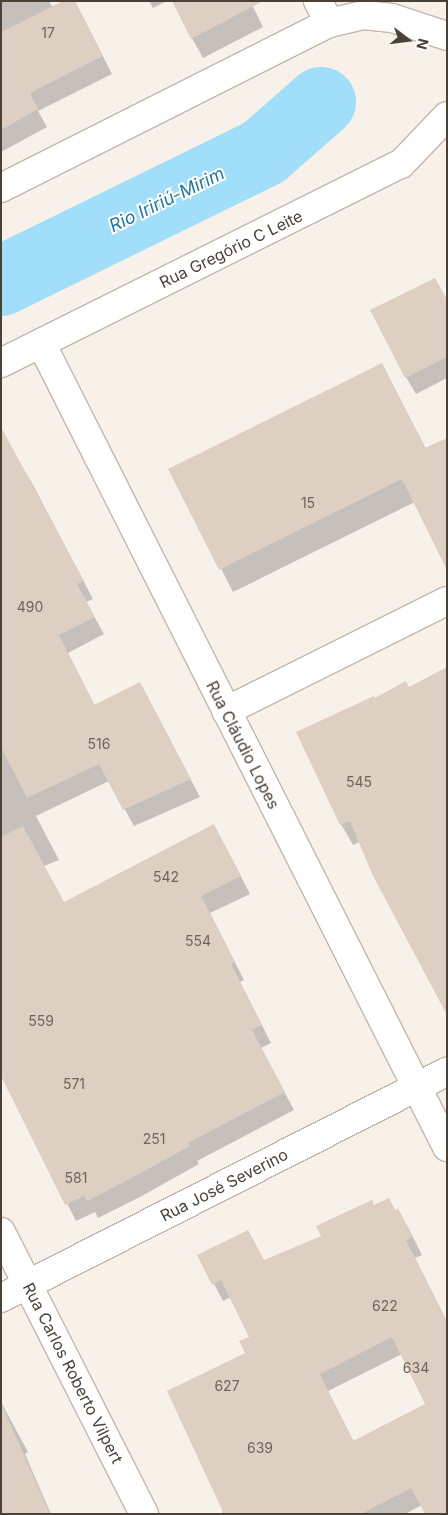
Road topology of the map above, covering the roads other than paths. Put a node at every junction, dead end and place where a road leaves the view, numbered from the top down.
1 (324, 12) edge
2 (447, 36) edge
3 (447, 116) edge
4 (1, 188) edge
5 (40, 343) junction
6 (1, 363) edge
7 (447, 602) edge
8 (226, 711) junction
9 (447, 1072) edge
10 (416, 1087) junction
11 (447, 1147) edge
12 (1, 1232) edge
13 (28, 1284) junction
14 (1, 1298) edge
15 (144, 1514) edge

1 - 2 street
1 - 4 street
3 - 5 street, Rua Gregório C Leite
5 - 6 street, Rua Gregório C Leite
5 - 8 street, Rua Cláudio Lopes
7 - 8 street
8 - 10 street, Rua Cláudio Lopes
9 - 10 street, Rua José Severino
10 - 11 street, Rua Cláudio Lopes
10 - 13 street, Rua José Severino
12 - 13 street, Rua Carlos Roberto Vilpert
13 - 14 street, Rua José Severino
13 - 15 street, Rua Carlos Roberto Vilpert

